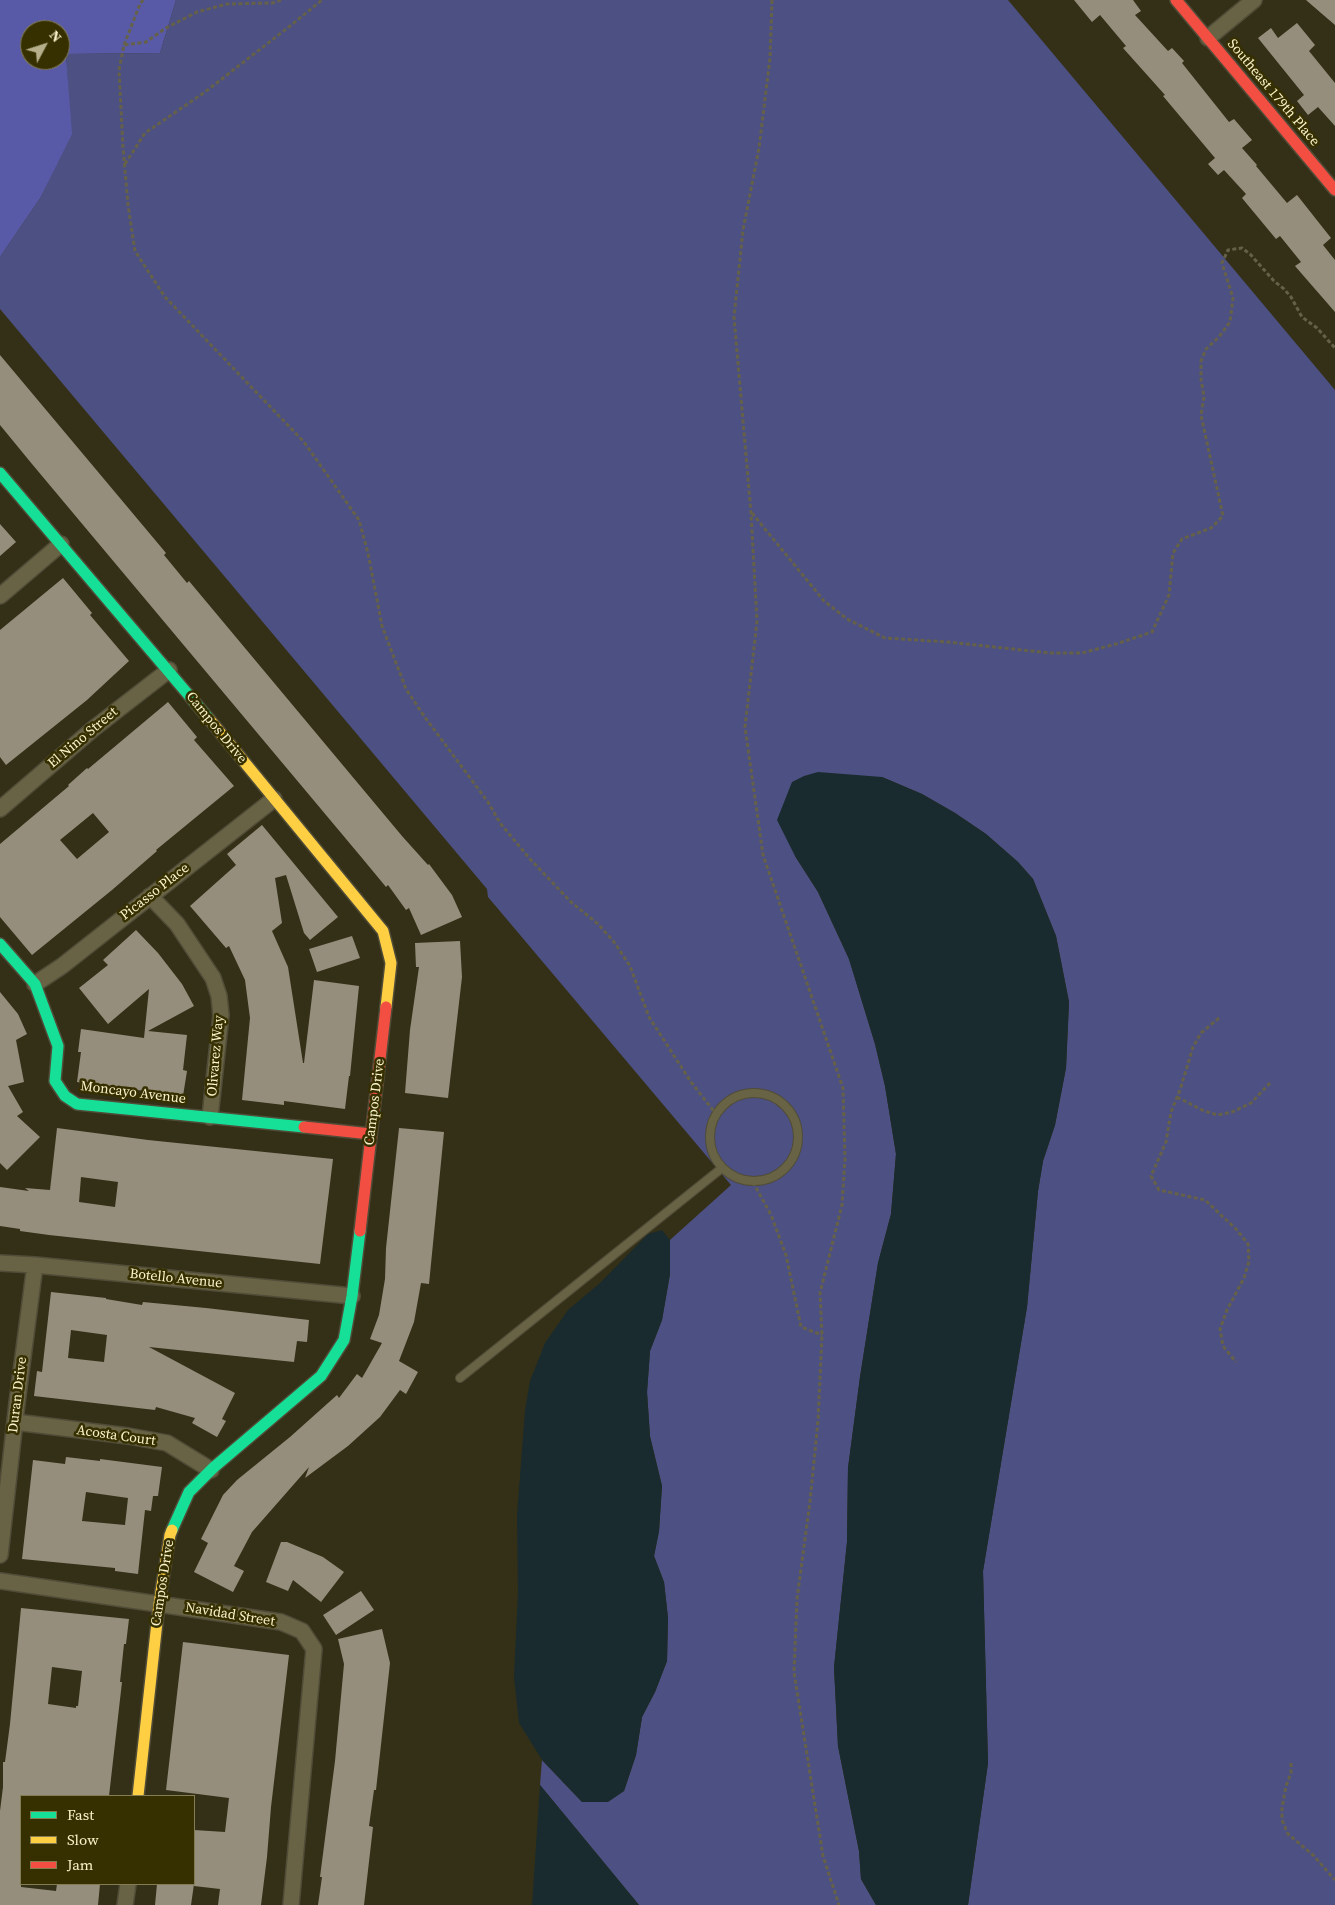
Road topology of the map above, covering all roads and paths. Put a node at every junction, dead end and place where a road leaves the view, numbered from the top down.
1 (143, 0) edge
2 (281, 0) edge
3 (322, 0) edge
4 (772, 0) edge
5 (1176, 0) edge
6 (1254, 0) edge
7 (1208, 38) junction
8 (124, 45) junction
9 (125, 165) junction
10 (1335, 190) edge
11 (1335, 348) edge
12 (0, 473) edge
13 (751, 513) junction
14 (61, 544) junction
15 (0, 596) edge
16 (169, 670) junction
17 (274, 799) junction
18 (0, 809) edge
19 (150, 896) junction
20 (0, 944) edge
21 (35, 984) junction
22 (1219, 1018) dead end
23 (1270, 1083) dead end
24 (1177, 1097) junction
25 (716, 1114) junction
26 (210, 1117) junction
27 (371, 1134) junction
28 (722, 1168) junction
29 (753, 1182) junction
30 (0, 1263) edge
31 (35, 1265) junction
32 (352, 1296) junction
33 (822, 1335) junction
34 (1236, 1362) dead end
35 (460, 1378) dead end
36 (15, 1422) junction
37 (210, 1470) junction
38 (0, 1555) edge
39 (0, 1581) edge
40 (159, 1604) junction
41 (1291, 1763) dead end
42 (138, 1795) edge
43 (1335, 1880) edge
44 (128, 1885) edge
45 (126, 1905) edge
46 (291, 1905) edge
47 (839, 1905) edge

1 - 8 path
2 - 8 path
3 - 9 path
4 - 13 path
5 - 7 street, Southeast 179th Place
6 - 7 street
7 - 10 street, Southeast 179th Place
8 - 9 path
9 - 25 path
11 - 13 path
12 - 14 street, Campos Drive
13 - 33 path
14 - 15 street
14 - 16 street, Campos Drive
16 - 17 street, Campos Drive
16 - 18 street, El Nino Street
17 - 19 street, Picasso Place
17 - 27 street, Campos Drive
19 - 21 street, Picasso Place
19 - 26 street, Olivarez Way
20 - 21 street, Moncayo Avenue
21 - 26 street, Moncayo Avenue
22 - 24 path
23 - 24 path
24 - 34 path
25 - 28 lane
25 - 29 lane
26 - 27 street, Moncayo Avenue
27 - 32 street, Campos Drive
28 - 29 lane
28 - 35 lane
29 - 33 path
30 - 31 street, Botello Avenue
31 - 32 street, Botello Avenue
31 - 36 street, Duran Drive
32 - 37 street, Campos Drive
33 - 47 path
36 - 37 street, Acosta Court
36 - 38 street, Duran Drive
37 - 40 street, Campos Drive
39 - 40 street, Navidad Street
40 - 42 street, Campos Drive
40 - 46 street, Navidad Street
41 - 43 path
44 - 45 street

